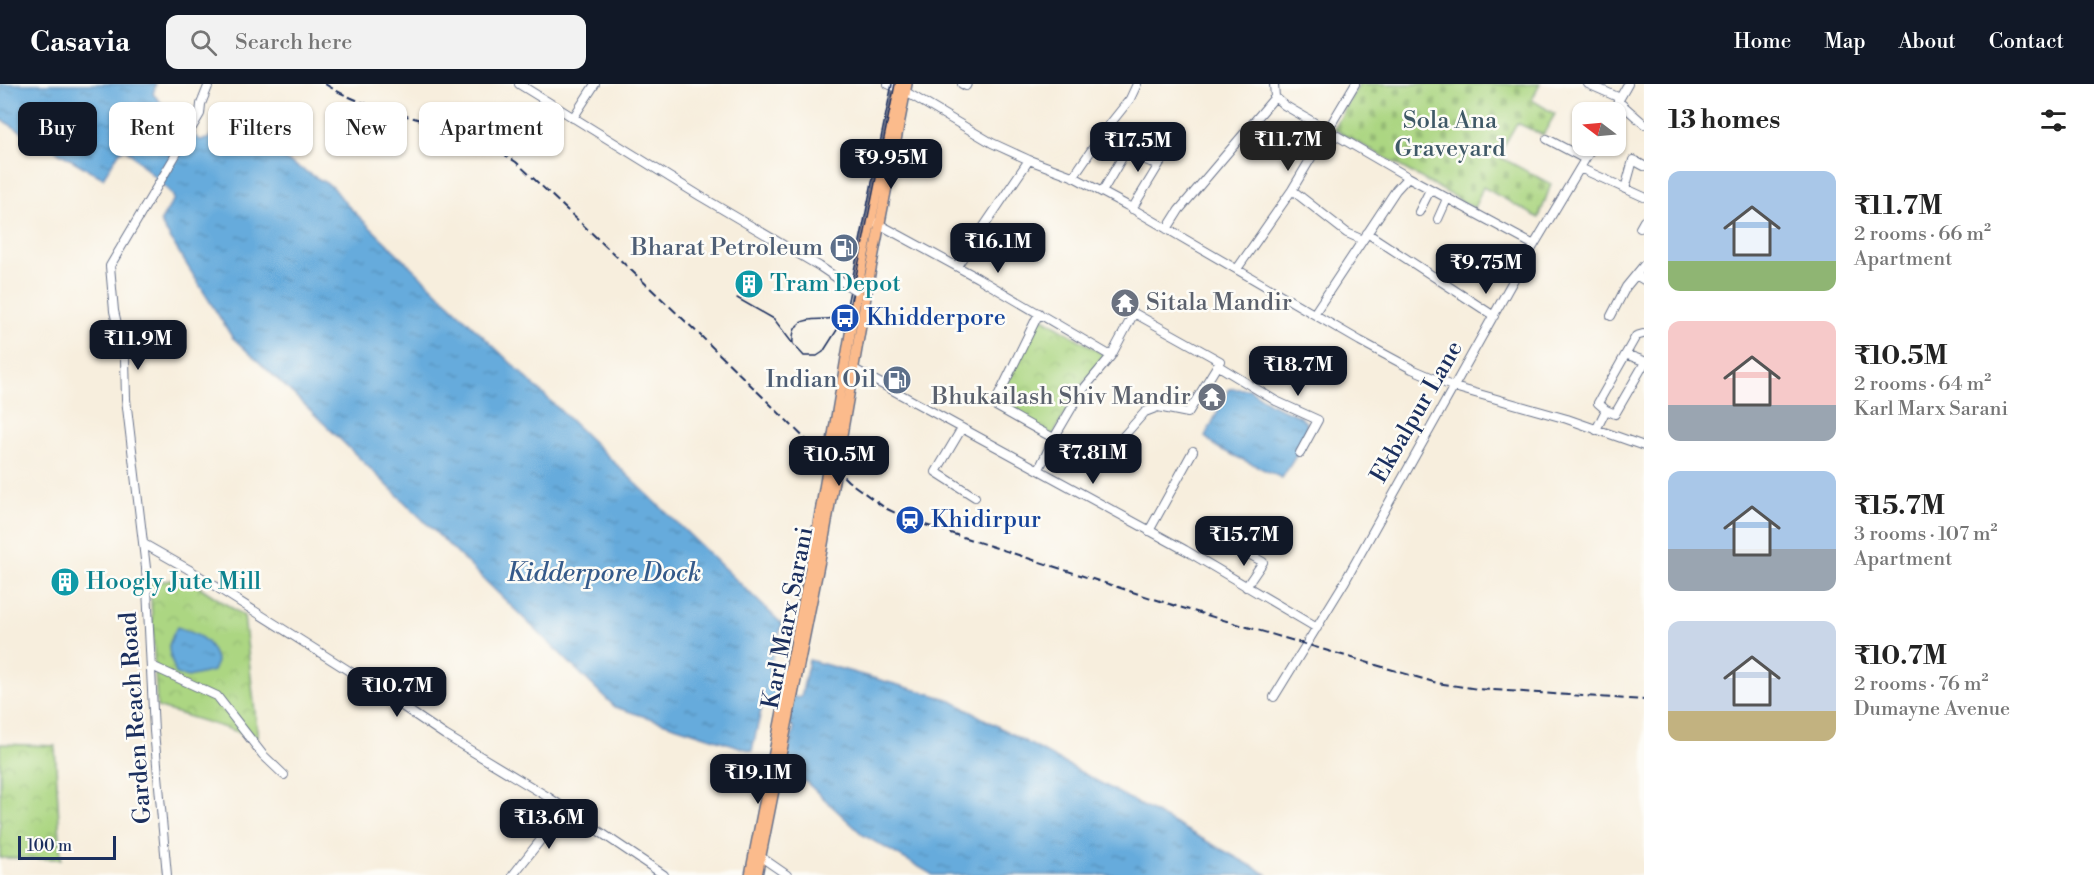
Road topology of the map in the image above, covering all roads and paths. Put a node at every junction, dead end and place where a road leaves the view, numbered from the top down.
1 (209, 84) edge
2 (519, 84) edge
3 (595, 84) edge
4 (888, 84) edge
5 (962, 84) edge
6 (967, 84) edge
7 (1137, 84) edge
8 (1274, 84) edge
9 (1355, 84) edge
10 (1588, 84) edge
11 (1628, 84) edge
12 (903, 87) edge
13 (1275, 97) junction
14 (1619, 100) junction
15 (573, 118) junction
16 (1644, 124) edge
17 (1329, 130) junction
18 (1547, 139) dead end
19 (1167, 153) dead end
20 (1587, 156) edge
21 (1585, 159) junction
22 (1029, 160) junction
23 (1157, 165) junction
24 (1644, 166) edge
25 (1580, 168) junction
26 (1073, 177) junction
27 (1408, 177) junction
28 (1625, 189) junction
29 (1292, 190) junction
30 (1430, 190) junction
31 (1099, 191) junction
32 (1644, 197) edge
33 (1447, 199) junction
34 (1132, 209) junction
35 (1419, 212) dead end
36 (1438, 219) dead end
37 (876, 223) junction
38 (1167, 229) junction
39 (1365, 237) junction
40 (1534, 245) junction
41 (1644, 265) edge
42 (957, 266) junction
43 (1237, 269) junction
44 (1636, 275) junction
45 (1644, 280) edge
46 (860, 293) junction
47 (1039, 313) junction
48 (1314, 314) junction
49 (1494, 316) junction
50 (1611, 316) dead end
51 (1644, 334) edge
52 (1628, 355) junction
53 (1111, 356) junction
54 (1644, 363) edge
55 (1217, 365) junction
56 (854, 369) junction
57 (1641, 374) edge
58 (1454, 387) junction
59 (1606, 410) junction
60 (962, 428) junction
61 (1596, 429) junction
62 (1054, 438) junction
63 (1644, 446) edge
64 (1193, 451) dead end
65 (1300, 453) dead end
66 (1039, 469) junction
67 (975, 498) dead end
68 (1149, 531) junction
69 (144, 544) junction
70 (1238, 548) dead end
71 (1246, 587) junction
72 (1317, 628) junction
73 (152, 666) junction
74 (793, 676) junction
75 (1274, 698) dead end
76 (780, 740) junction
77 (284, 775) dead end
78 (565, 808) junction
79 (761, 857) junction
80 (167, 875) edge
81 (513, 875) edge
82 (663, 875) edge
83 (750, 875) edge
84 (757, 875) edge
85 (787, 875) edge

1 - 69 street, Garden Reach Road
2 - 15 street
3 - 15 street
4 - 12 street
5 - 6 street
7 - 26 street
8 - 13 street
9 - 17 street
10 - 14 street
11 - 14 street
12 - 22 street
12 - 37 main road, Karl Marx Sarani
13 - 17 street
13 - 38 street
14 - 16 street
15 - 46 street, bridge
17 - 27 street
17 - 29 street
18 - 21 street
19 - 23 street
20 - 21 street, Ekbalpur Lane
21 - 25 street, Ekbalpur Lane
22 - 26 street
22 - 42 street
23 - 31 street
23 - 34 street
24 - 28 street
25 - 28 street
25 - 40 street, Ekbalpur Lane
26 - 31 street
27 - 30 street
27 - 39 street
28 - 32 street
29 - 39 street
29 - 43 street
30 - 33 street
30 - 35 street
31 - 34 street
33 - 36 street
33 - 40 street
34 - 38 street
37 - 42 street
37 - 46 main road, Karl Marx Sarani
38 - 43 street
39 - 48 street
39 - 49 street
40 - 49 street, Ekbalpur Lane
41 - 44 street
42 - 47 street
43 - 48 street
44 - 45 street
44 - 50 street
46 - 56 main road, Karl Marx Sarani
46 - 74 main road
47 - 53 street
47 - 62 street
48 - 58 street
49 - 58 street, Ekbalpur Lane
51 - 52 street
52 - 54 street
52 - 59 street
53 - 55 street
53 - 62 street
54 - 57 street
55 - 62 street
55 - 65 street
56 - 60 street
56 - 74 main road, Karl Marx Sarani
57 - 59 street
58 - 61 street
58 - 72 street, Ekbalpur Lane
59 - 61 street
60 - 66 street
60 - 67 street
61 - 63 street
62 - 66 street
64 - 68 street
66 - 68 street
68 - 71 street
69 - 73 street, Garden Reach Road
69 - 78 street
70 - 71 street
71 - 72 street
72 - 75 street, Ekbalpur Lane
73 - 77 street
73 - 80 street, Garden Reach Road
74 - 76 main road, Karl Marx Sarani
76 - 79 main road, Karl Marx Sarani
76 - 83 main road
78 - 81 street
78 - 82 street
79 - 84 main road, Karl Marx Sarani
79 - 85 street

